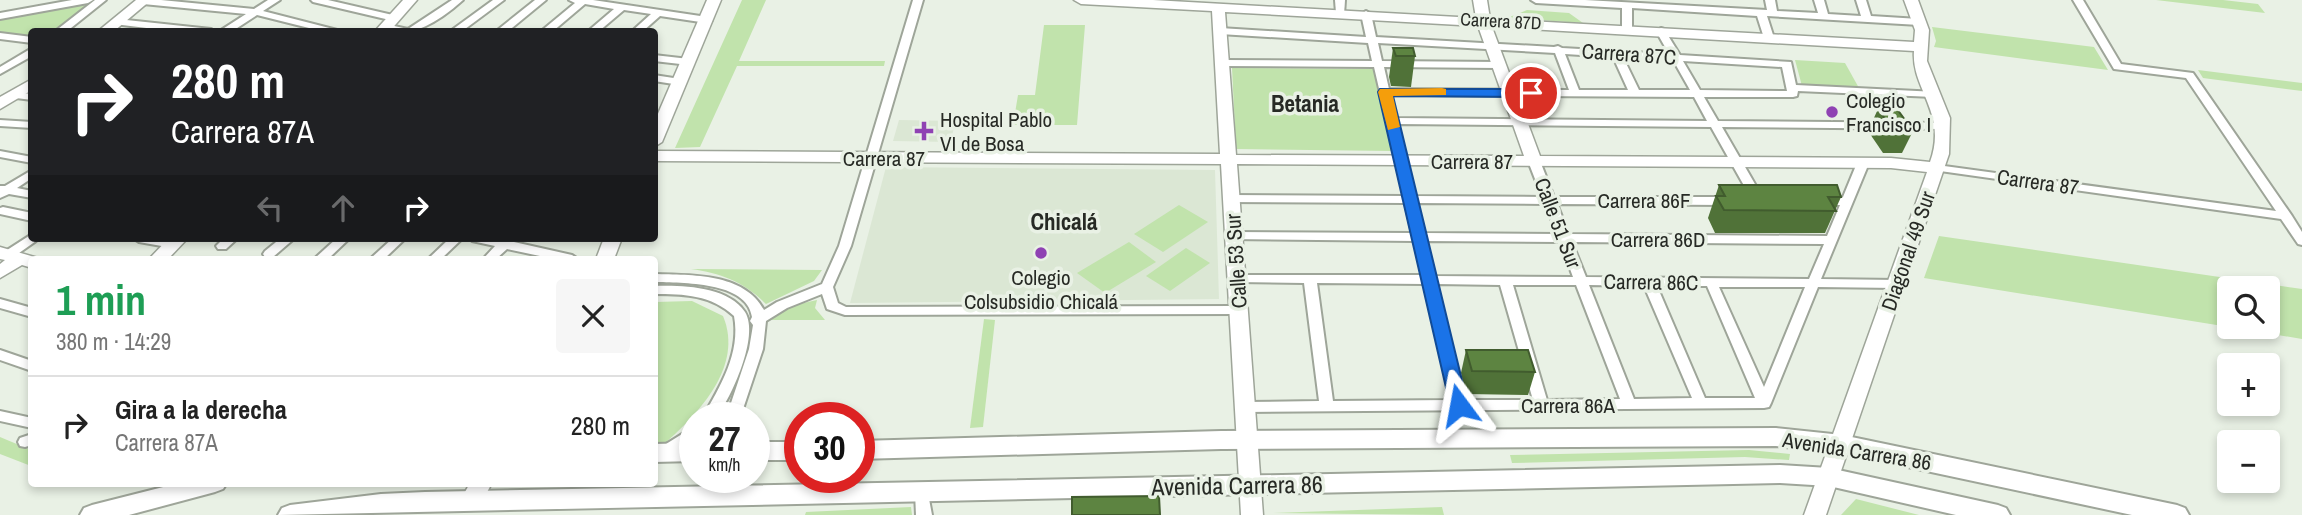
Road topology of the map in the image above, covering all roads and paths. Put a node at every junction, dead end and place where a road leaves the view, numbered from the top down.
1 (88, 0) edge
2 (101, 0) edge
3 (144, 0) edge
4 (233, 0) edge
5 (275, 0) edge
6 (320, 0) edge
7 (364, 0) edge
8 (410, 0) edge
9 (458, 0) edge
10 (499, 0) edge
11 (541, 0) edge
12 (581, 0) edge
13 (714, 0) edge
14 (918, 0) edge
15 (1081, 0) edge
16 (1480, 0) edge
17 (1540, 0) edge
18 (1770, 0) edge
19 (1819, 0) edge
20 (1861, 0) edge
21 (1911, 0) edge
22 (2078, 0) edge
23 (1582, 1) edge
24 (188, 2) edge
25 (1632, 4) edge
26 (1682, 4) edge
27 (1722, 5) edge
28 (622, 7) junction
29 (1218, 7) junction
30 (1341, 7) edge
31 (220, 8) junction
32 (354, 9) junction
33 (254, 12) junction
34 (658, 13) junction
35 (1761, 13) junction
36 (1366, 14) junction
37 (1773, 14) junction
38 (0, 16) edge
39 (1824, 17) junction
40 (1867, 19) junction
41 (707, 20) junction
42 (1483, 20) junction
43 (117, 22) junction
44 (1919, 22) junction
45 (387, 25) edge
46 (64, 28) edge
47 (109, 28) edge
48 (173, 28) edge
49 (229, 28) edge
50 (323, 28) edge
51 (417, 28) edge
52 (460, 28) edge
53 (505, 28) edge
54 (550, 28) edge
55 (597, 28) edge
56 (641, 28) edge
57 (1627, 29) junction
58 (1220, 31) junction
59 (1661, 31) junction
60 (1769, 37) junction
61 (3, 38) edge
62 (1372, 38) junction
63 (28, 40) edge
64 (1492, 44) junction
65 (1921, 47) junction
66 (1558, 49) junction
67 (1616, 53) junction
68 (28, 54) edge
69 (1676, 57) junction
70 (658, 58) edge
71 (689, 62) junction
72 (1222, 63) junction
73 (1378, 64) junction
74 (1499, 65) junction
75 (0, 71) edge
76 (658, 79) edge
77 (680, 82) junction
78 (28, 85) edge
79 (1792, 91) junction
80 (1385, 92) junction
81 (1509, 92) junction
82 (1575, 93) junction
83 (1635, 93) junction
84 (1697, 94) junction
85 (1933, 94) junction
86 (28, 97) edge
87 (6, 99) edge
88 (1392, 121) junction
89 (1520, 122) junction
90 (0, 123) edge
91 (1715, 124) junction
92 (28, 125) edge
93 (1944, 126) junction
94 (658, 133) edge
95 (0, 154) edge
96 (658, 156) edge
97 (871, 158) junction
98 (28, 159) edge
99 (1229, 159) junction
100 (1401, 160) junction
101 (1534, 161) junction
102 (1737, 162) junction
103 (1863, 163) junction
104 (1937, 168) junction
105 (28, 175) edge
106 (2, 191) edge
107 (28, 194) edge
108 (1231, 199) junction
109 (1410, 200) junction
110 (1549, 200) junction
111 (1809, 201) edge
112 (1847, 201) junction
113 (3, 211) dead end
114 (28, 216) edge
115 (2286, 216) junction
116 (1234, 236) junction
117 (1419, 237) junction
118 (1564, 238) junction
119 (1831, 240) junction
120 (2302, 241) edge
121 (28, 242) edge
122 (175, 242) edge
123 (284, 242) edge
124 (339, 242) edge
125 (395, 242) edge
126 (453, 242) edge
127 (506, 242) edge
128 (511, 242) edge
129 (269, 254) dead end
130 (161, 256) edge
131 (323, 256) edge
132 (379, 256) edge
133 (437, 256) edge
134 (492, 256) edge
135 (561, 256) edge
136 (12, 260) edge
137 (658, 278) edge
138 (1237, 278) junction
139 (1310, 279) junction
140 (1429, 279) junction
141 (1505, 280) junction
142 (1581, 281) junction
143 (1649, 282) junction
144 (1711, 282) junction
145 (1813, 284) junction
146 (1897, 284) junction
147 (827, 287) junction
148 (658, 290) edge
149 (0, 303) edge
150 (1239, 310) junction
151 (28, 312) edge
152 (760, 318) junction
153 (744, 333) junction
154 (0, 355) edge
155 (28, 365) edge
156 (721, 402) edge
157 (738, 402) edge
158 (1764, 403) junction
159 (1629, 404) junction
160 (1701, 404) junction
161 (1459, 405) junction
162 (1542, 405) junction
163 (1245, 407) junction
164 (1327, 407) junction
165 (0, 416) edge
166 (28, 422) edge
167 (1248, 440) junction
168 (679, 441) edge
169 (1842, 444) junction
170 (875, 450) edge
171 (679, 452) edge
172 (659, 453) edge
173 (1829, 477) junction
174 (1250, 485) junction
175 (200, 487) edge
176 (472, 500) edge
177 (923, 503) edge
178 (92, 515) edge
179 (290, 515) edge
180 (1252, 515) edge
181 (1815, 515) edge
182 (1998, 515) edge
183 (2177, 515) edge

1 - 38 street
2 - 46 street
3 - 24 street
3 - 43 street
4 - 31 street
5 - 33 street
6 - 32 street
7 - 32 street
8 - 45 street
9 - 51 street
10 - 52 street
11 - 53 street
12 - 28 street
12 - 54 street
13 - 41 street
14 - 97 street
15 - 29 street, Carrera 87D
16 - 42 street, Calle 51 Sur
17 - 23 street
18 - 37 street
19 - 39 street
20 - 40 street
21 - 44 street, Diagonal 49 Sur
22 - 115 street
23 - 25 street
24 - 31 street
25 - 26 street
25 - 57 street
26 - 27 street
27 - 35 street
28 - 34 street
28 - 55 street
29 - 30 street, Carrera 87D
29 - 58 street, Calle 53 Sur
30 - 36 street, Carrera 87D
31 - 33 street
32 - 45 street
33 - 49 street
33 - 50 street
34 - 41 street
34 - 56 street
35 - 37 street
35 - 60 street
36 - 42 street, Carrera 87D
36 - 62 street
37 - 39 street
39 - 40 street
40 - 44 street
41 - 71 street
42 - 57 street, Carrera 87D
42 - 64 street, Calle 51 Sur
43 - 47 street
43 - 48 street
44 - 65 street, Diagonal 49 Sur
57 - 59 street, Carrera 87D
58 - 62 street, Carrera 87C
58 - 72 street, Calle 53 Sur
59 - 60 street, Carrera 87D
59 - 69 street
60 - 65 street, Carrera 87D
61 - 63 street
62 - 64 street, Carrera 87C
62 - 73 street
64 - 66 street, Carrera 87C
64 - 74 street, Calle 51 Sur
65 - 85 street, Diagonal 49 Sur
66 - 67 street, Carrera 87C
66 - 82 street
67 - 69 street, Carrera 87C
67 - 83 street
68 - 75 street
69 - 79 street, Carrera 87C
69 - 84 street
70 - 71 street
71 - 77 street
72 - 73 street
72 - 99 street, Calle 53 Sur
73 - 74 street
73 - 80 street
74 - 81 street, Calle 51 Sur
76 - 77 street
77 - 94 street
78 - 87 street
79 - 84 street
79 - 85 street
80 - 81 street
80 - 88 street
81 - 82 street
81 - 89 street, Calle 51 Sur
82 - 83 street
83 - 84 street
84 - 91 street
85 - 93 street, Diagonal 49 Sur
86 - 87 street
88 - 89 street
88 - 100 street
89 - 91 street
89 - 101 street, Calle 51 Sur
90 - 92 street
91 - 93 street
91 - 102 street
93 - 104 street, Diagonal 49 Sur
95 - 98 street
96 - 97 street, Carrera 87
97 - 99 street, Carrera 87
97 - 147 street
99 - 100 street, Carrera 87
99 - 108 street, Calle 53 Sur
100 - 101 street, Carrera 87
100 - 109 street
101 - 102 street, Carrera 87
101 - 110 street, Calle 51 Sur
102 - 103 street, Carrera 87
102 - 110 street, Carrera 86F
103 - 104 street, Carrera 87
103 - 112 street
104 - 115 street, Carrera 87
104 - 146 street, Diagonal 49 Sur
105 - 106 street
106 - 107 street
108 - 109 street, Carrera 86F
108 - 116 street, Calle 53 Sur
109 - 110 street, Carrera 86F
109 - 117 street
110 - 118 street, Calle 51 Sur
111 - 112 street
112 - 119 street
113 - 114 street
115 - 120 street
116 - 117 street, Carrera 86D
116 - 138 street, Calle 53 Sur
117 - 118 street, Carrera 86D
117 - 140 street
118 - 119 street, Carrera 86D
118 - 142 street, Calle 51 Sur
119 - 145 street
121 - 136 street
122 - 130 street
123 - 129 street
124 - 131 street
125 - 132 street
126 - 133 street
127 - 134 street
128 - 135 street
137 - 152 street
138 - 139 street, Carrera 86C
138 - 150 street, Calle 53 Sur
139 - 140 street, Carrera 86C
139 - 164 street
140 - 141 street, Carrera 86C
140 - 161 street
141 - 142 street, Carrera 86C
141 - 162 street
142 - 143 street, Carrera 86C
142 - 159 street, Calle 51 Sur
143 - 144 street, Carrera 86C
143 - 160 street
144 - 145 street, Carrera 86C
144 - 158 street
145 - 146 street, Carrera 86C
145 - 158 street
146 - 169 street, Diagonal 49 Sur
147 - 150 street
147 - 152 street
148 - 153 street
149 - 151 street
150 - 163 street, Calle 53 Sur
152 - 153 street
152 - 157 street
153 - 156 street
154 - 155 street
158 - 160 street, Carrera 86A
159 - 160 street, Carrera 86A
159 - 162 street, Carrera 86A
161 - 162 street, Carrera 86A
161 - 164 street, Carrera 86A
163 - 164 street, Carrera 86A
163 - 167 street, Calle 53 Sur
165 - 166 street
167 - 169 main road, Avenida Carrera 86
167 - 170 main road, Avenida Carrera 86
167 - 174 street, Calle 53 Sur
168 - 172 street
169 - 173 street, Diagonal 49 Sur
169 - 183 main road, Avenida Carrera 86
171 - 172 main road
173 - 174 main road, Avenida Carrera 86
173 - 181 street, Diagonal 49 Sur
173 - 182 main road, Avenida Carrera 86
174 - 177 main road, Avenida Carrera 86
174 - 180 street, Calle 53 Sur
175 - 178 main road
176 - 177 main road, Avenida Carrera 86
176 - 179 main road, Avenida Carrera 86

